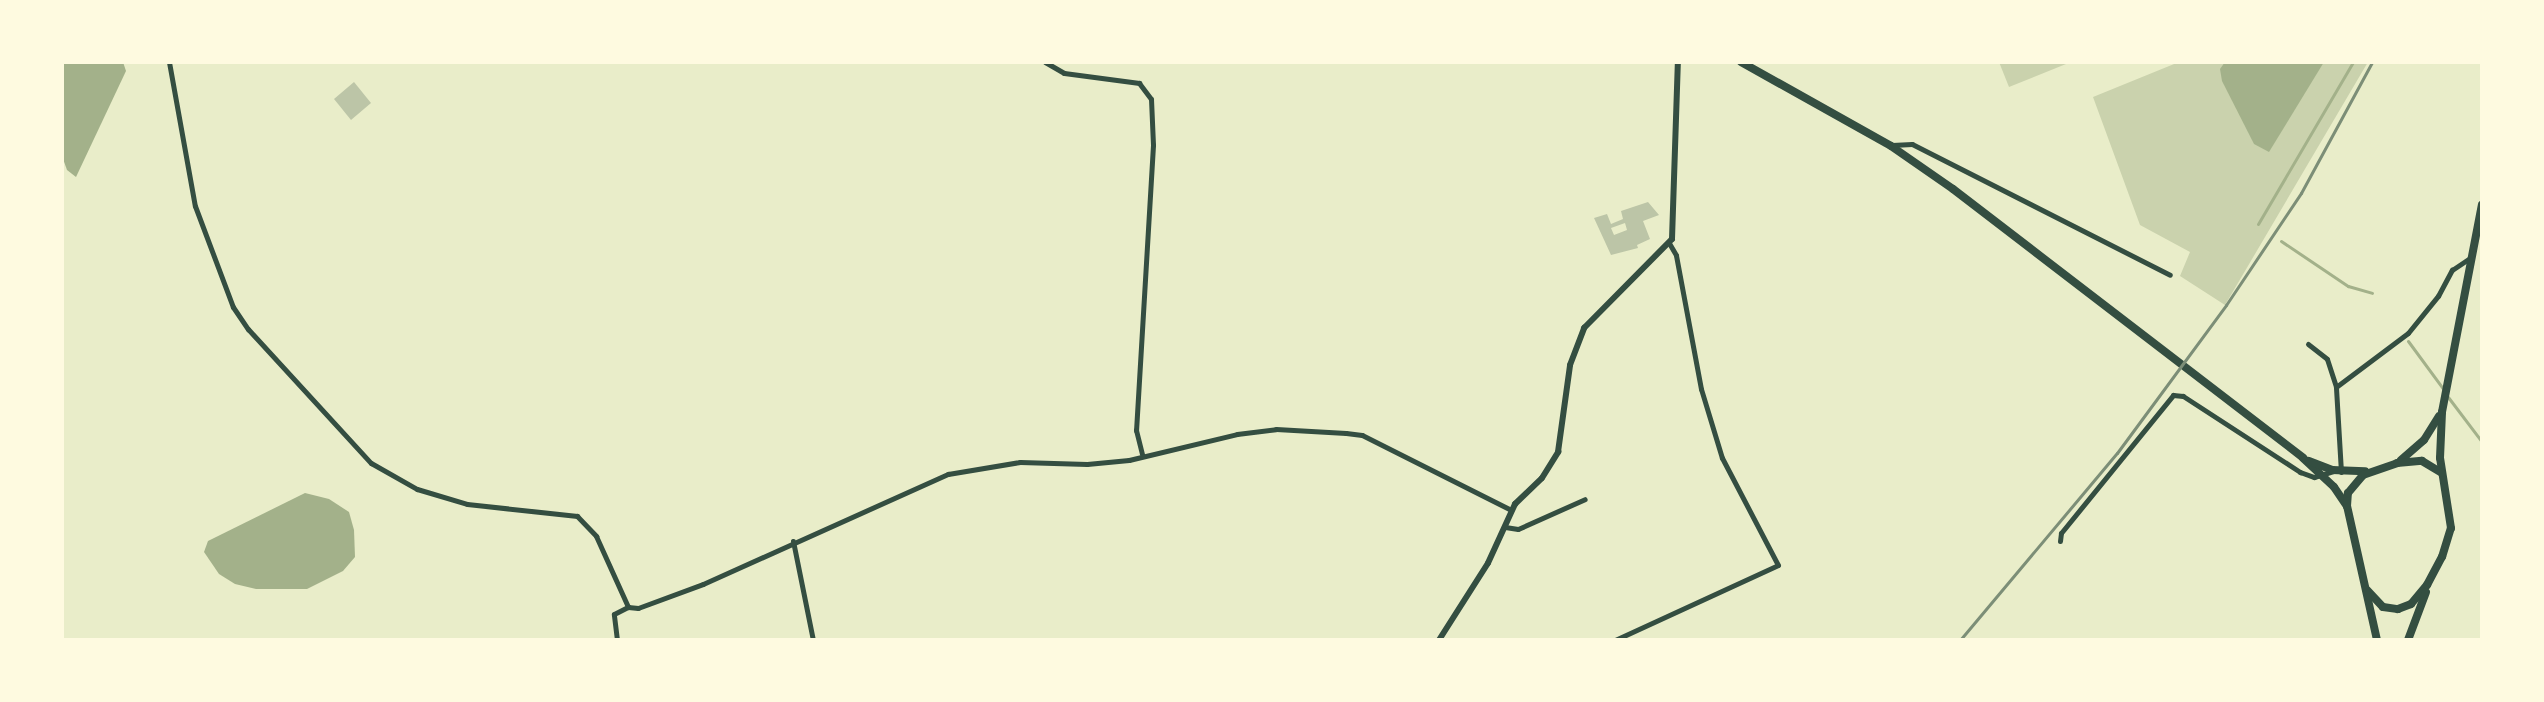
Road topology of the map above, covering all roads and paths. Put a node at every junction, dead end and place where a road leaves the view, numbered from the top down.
1 (169, 62) edge
2 (1045, 62) edge
3 (1678, 62) edge
4 (1741, 62) edge
5 (1891, 146) junction
6 (2482, 205) edge
7 (1669, 243) junction
8 (2470, 258) junction
9 (2170, 275) dead end
10 (2308, 344) dead end
11 (2336, 387) junction
12 (2443, 408) junction
13 (1142, 454) junction
14 (2303, 458) junction
15 (2397, 463) junction
16 (2374, 469) junction
17 (2338, 471) junction
18 (2442, 474) junction
19 (2323, 476) junction
20 (1585, 499) dead end
21 (2347, 506) junction
22 (1511, 510) junction
23 (1505, 527) junction
24 (793, 541) junction
25 (2060, 541) dead end
26 (2427, 585) junction
27 (2367, 590) junction
28 (628, 607) junction
29 (617, 640) edge
30 (813, 640) edge
31 (1439, 640) edge
32 (1615, 640) edge
33 (2377, 640) edge
34 (2408, 640) edge

1 - 28 street
2 - 13 street
3 - 7 street
4 - 5 main road
5 - 9 street
5 - 14 main road
6 - 8 main road
7 - 22 street
7 - 32 street
8 - 11 street
8 - 12 main road
10 - 11 street
11 - 17 street
12 - 15 main road
12 - 18 main road
13 - 22 street
13 - 24 street
14 - 17 main road
14 - 19 main road
15 - 16 main road
15 - 18 main road
16 - 17 main road
16 - 21 main road
17 - 19 street
18 - 26 main road
19 - 21 main road
19 - 25 street
20 - 23 street
21 - 27 main road
22 - 23 street
23 - 31 street
24 - 28 street
24 - 30 street
26 - 27 main road
26 - 34 main road
27 - 33 main road
28 - 29 street

